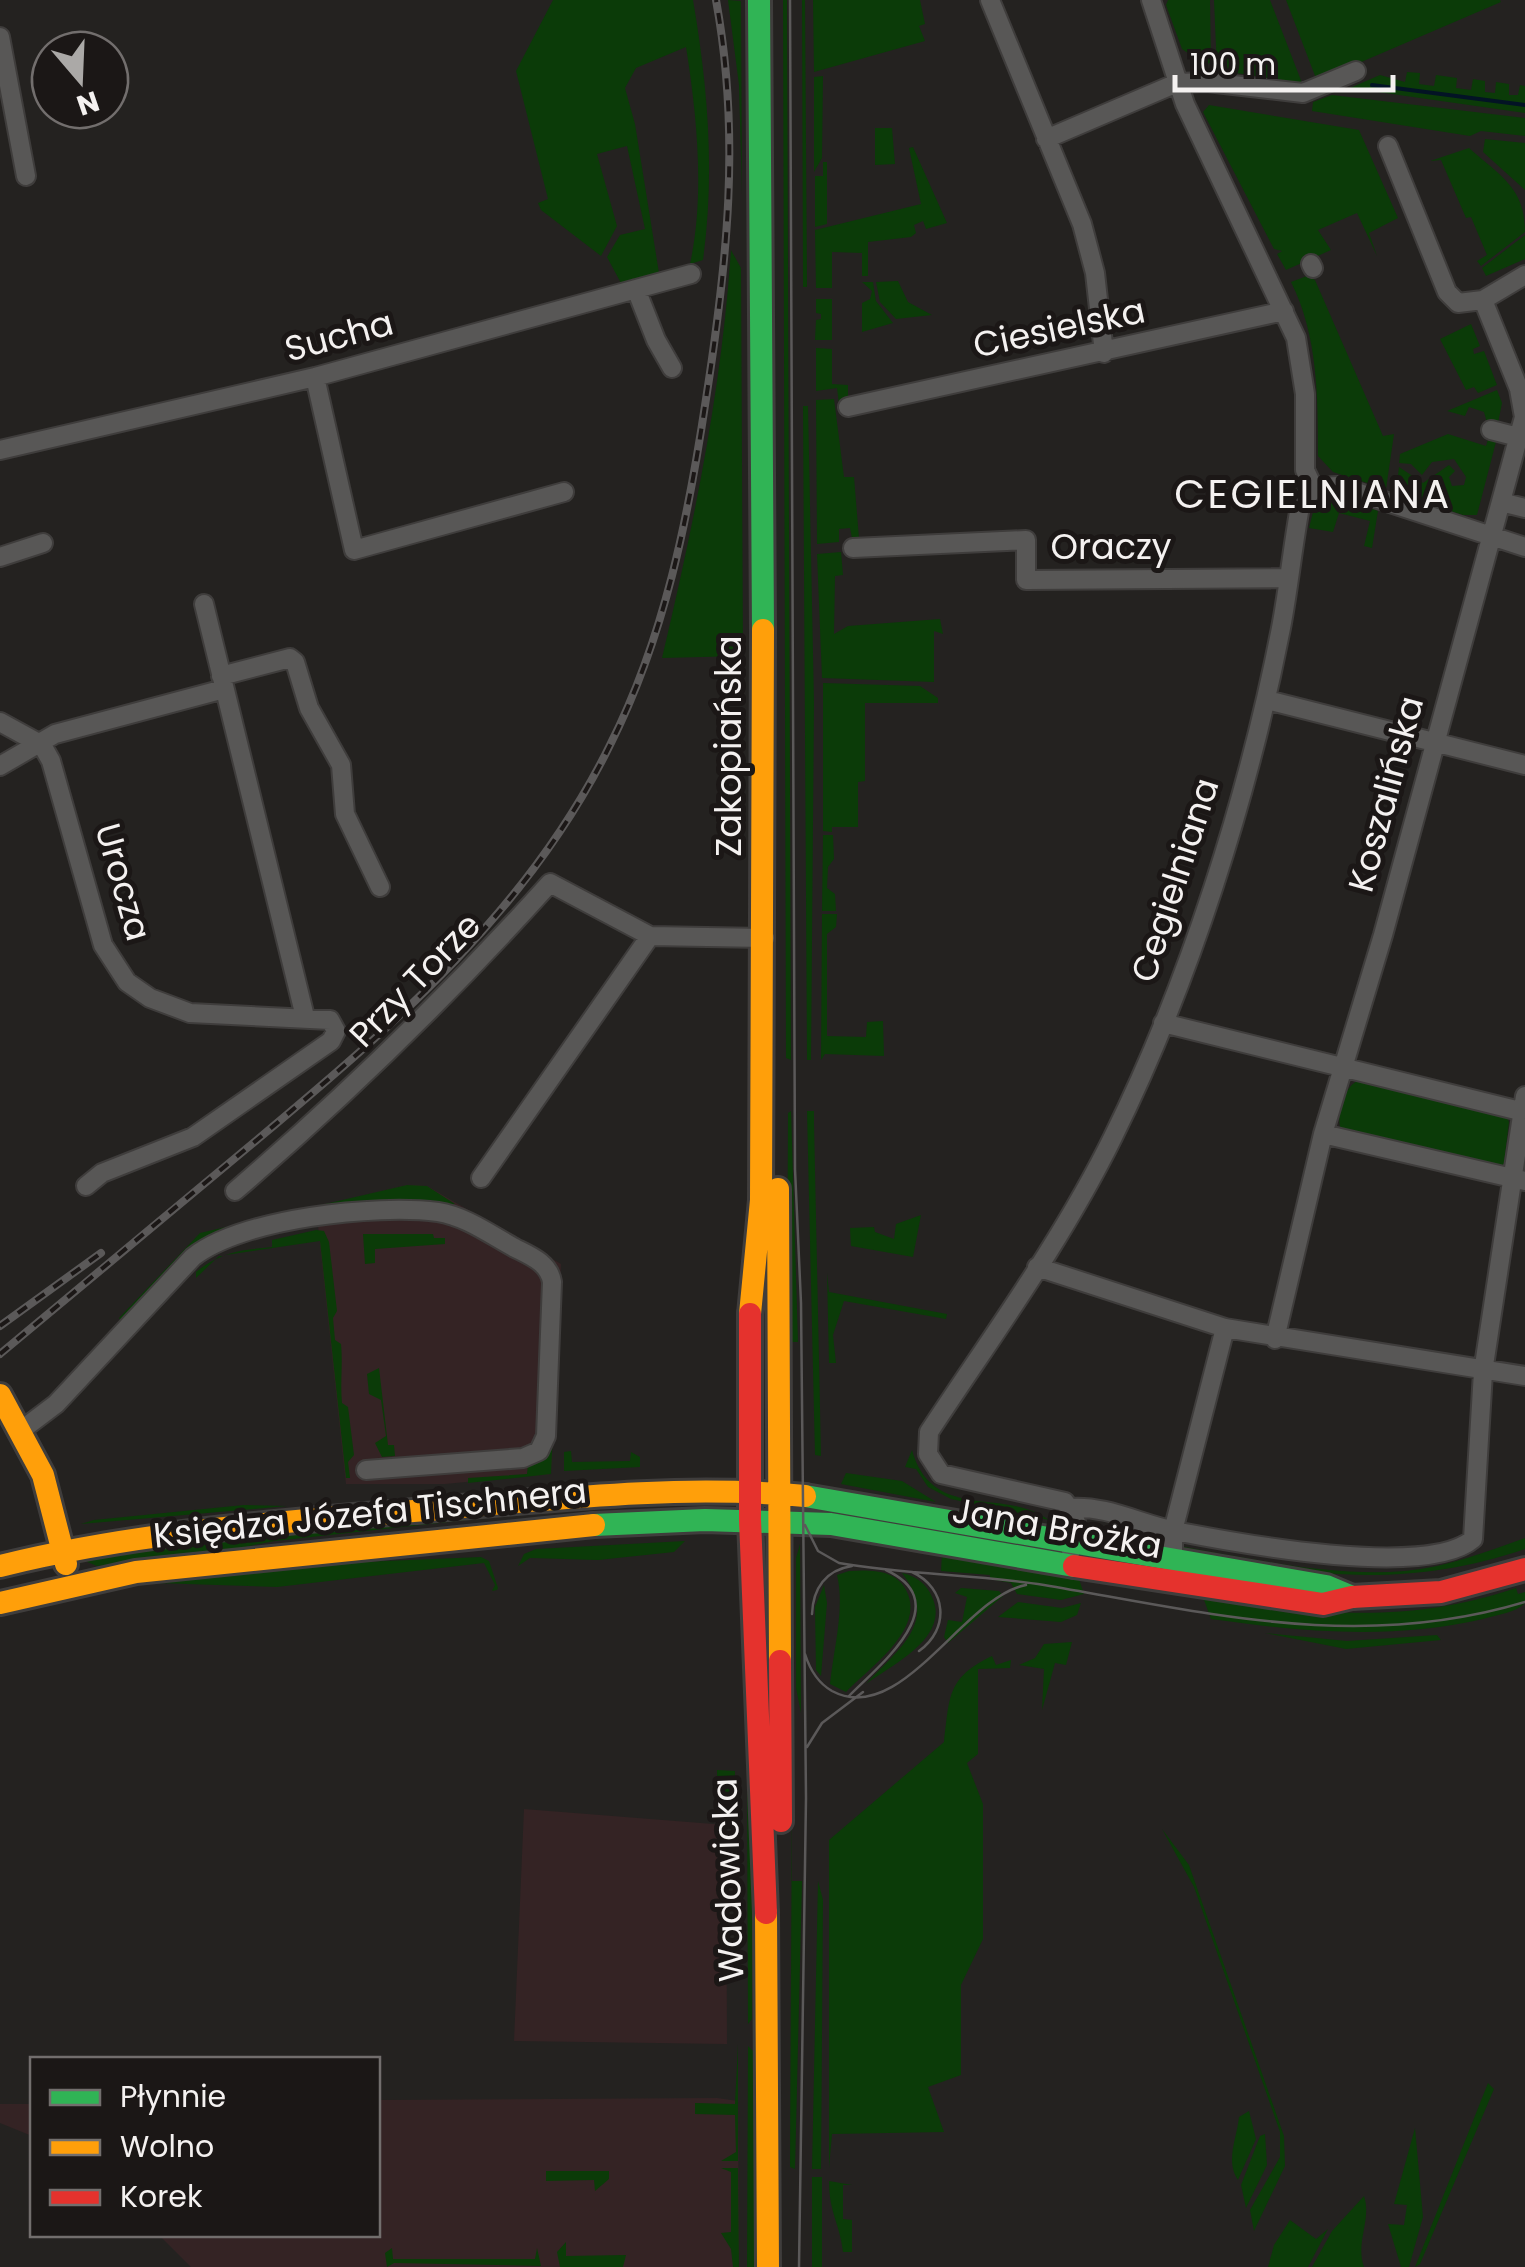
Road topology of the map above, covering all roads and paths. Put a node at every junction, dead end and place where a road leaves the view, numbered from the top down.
1 (759, 0) edge
2 (775, 0) edge
3 (990, 0) edge
4 (1152, 0) edge
5 (0, 37) edge
6 (1356, 71) dead end
7 (1176, 84) junction
8 (1046, 139) junction
9 (1388, 146) dead end
10 (26, 176) dead end
11 (692, 274) dead end
12 (1525, 276) edge
13 (636, 289) junction
14 (1482, 300) junction
15 (1284, 312) junction
16 (1104, 353) junction
17 (672, 368) dead end
18 (314, 377) junction
19 (848, 406) dead end
20 (1490, 430) dead end
21 (1521, 432) edge
22 (0, 450) edge
23 (1517, 469) edge
24 (1314, 489) junction
25 (564, 492) dead end
26 (1500, 502) junction
27 (1525, 508) edge
28 (1490, 536) junction
29 (43, 543) dead end
30 (1525, 547) edge
31 (852, 548) dead end
32 (0, 556) edge
33 (1289, 578) junction
34 (204, 604) dead end
35 (223, 682) junction
36 (1275, 702) dead end
37 (0, 722) edge
38 (1433, 742) junction
39 (42, 746) junction
40 (0, 766) edge
41 (1525, 766) edge
42 (380, 887) dead end
43 (650, 936) junction
44 (765, 938) junction
45 (305, 1017) junction
46 (1163, 1023) junction
47 (1345, 1069) junction
48 (1522, 1104) edge
49 (1322, 1134) junction
50 (481, 1178) dead end
51 (1518, 1179) edge
52 (86, 1186) dead end
53 (235, 1191) dead end
54 (1037, 1267) junction
55 (1225, 1328) junction
56 (1275, 1338) junction
57 (1483, 1372) junction
58 (1525, 1376) edge
59 (0, 1395) edge
60 (23, 1429) junction
61 (366, 1470) dead end
62 (750, 1491) junction
63 (778, 1492) junction
64 (1070, 1508) junction
65 (750, 1520) junction
66 (778, 1520) junction
67 (1173, 1531) junction
68 (64, 1548) junction
69 (1070, 1555) junction
70 (4, 1563) edge
71 (1173, 1563) junction
72 (1525, 1569) edge
73 (70, 1584) junction
74 (1352, 1597) junction
75 (0, 1603) edge
76 (768, 2267) edge
77 (784, 2267) edge

1 - 44 main road, Zakopiańska
2 - 63 main road, Zakopiańska
3 - 8 street
4 - 7 street
5 - 10 street
6 - 7 street
7 - 8 street
7 - 15 street
8 - 16 street
9 - 14 street
11 - 13 street, Sucha
12 - 14 street
13 - 17 street
13 - 18 street, Sucha
14 - 21 street
15 - 16 street, Ciesielska
15 - 24 street
16 - 19 street, Ciesielska
18 - 22 street, Sucha
18 - 25 street
20 - 21 street
21 - 23 street, Koszalińska
23 - 26 street, Koszalińska
24 - 28 street
24 - 33 street, Cegielniana
26 - 27 street
26 - 28 street, Koszalińska
28 - 30 street
28 - 38 street, Koszalińska
29 - 32 street
31 - 33 street, Oraczy
33 - 46 street, Cegielniana
34 - 35 street
35 - 39 street
35 - 42 street
35 - 45 street
36 - 38 street
37 - 39 street
38 - 41 street
38 - 47 street, Koszalińska
39 - 40 street
39 - 45 street, Urocza
43 - 44 street
43 - 50 street
43 - 53 street, Przy Torze
44 - 62 main road, Zakopiańska
45 - 52 street, Urocza
46 - 47 street
46 - 54 street, Cegielniana
47 - 48 street
47 - 49 street, Koszalińska
48 - 51 street
49 - 51 street
49 - 56 street, Koszalińska
51 - 57 street
54 - 55 street
54 - 64 street, Cegielniana
55 - 56 street
55 - 67 street
56 - 57 street
57 - 58 street
57 - 67 street, Jana Brożka
59 - 60 main road
60 - 61 street
60 - 68 main road
62 - 63 main road, Jana Brożka
62 - 65 main road, Wadowicka
62 - 68 main road, Księdza Józefa Tischnera
63 - 66 main road, Wadowicka
63 - 69 main road, Jana Brożka
64 - 67 street, Jana Brożka
64 - 69 street
65 - 66 main road, Jana Brożka
65 - 73 main road, Księdza Józefa Tischnera
65 - 76 main road, Wadowicka
66 - 69 main road, Jana Brożka
66 - 77 main road, Wadowicka
67 - 71 street, Jana Brożka
68 - 70 main road, Księdza Józefa Tischnera
68 - 73 main road
69 - 71 main road, Jana Brożka
69 - 74 main road, Jana Brożka
71 - 74 main road, Jana Brożka
72 - 74 main road, Jana Brożka
73 - 75 main road, Księdza Józefa Tischnera

